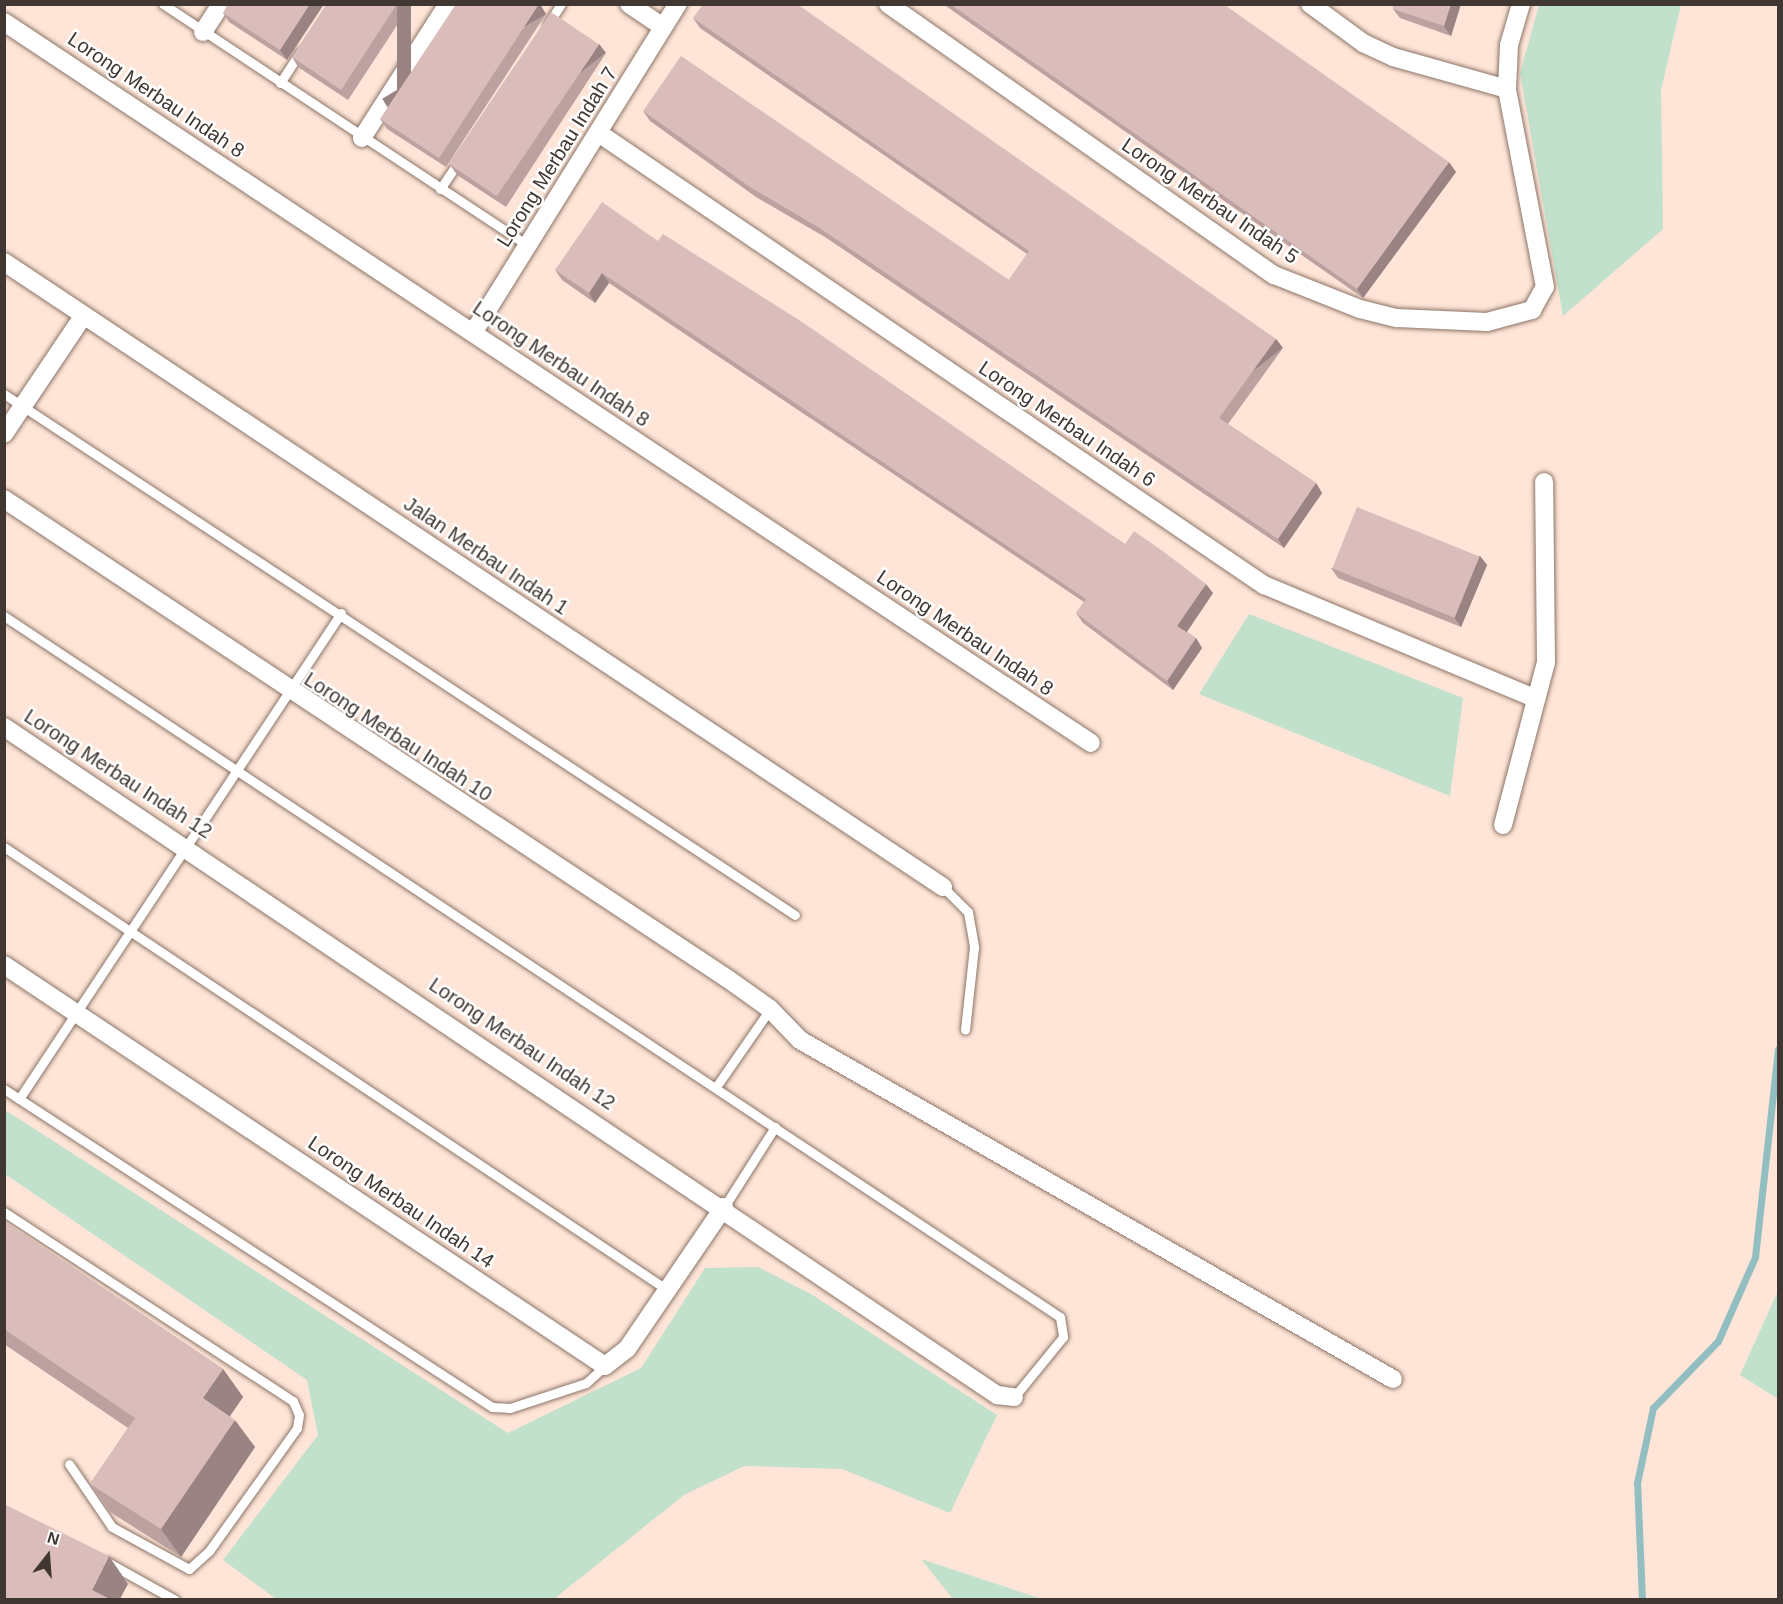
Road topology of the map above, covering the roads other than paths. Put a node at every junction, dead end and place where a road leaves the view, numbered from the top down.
1 (163, 4) edge
2 (221, 4) edge
3 (448, 4) edge
4 (561, 4) edge
5 (629, 4) edge
6 (678, 4) edge
7 (888, 4) edge
8 (1310, 4) edge
9 (1521, 4) edge
10 (4, 22) edge
11 (663, 27) junction
12 (203, 32) junction
13 (542, 34) edge
14 (306, 44) edge
15 (280, 83) junction
16 (1508, 89) junction
17 (600, 134) junction
18 (362, 138) junction
19 (465, 150) edge
20 (440, 189) junction
21 (528, 246) junction
22 (4, 262) edge
23 (84, 315) junction
24 (473, 333) junction
25 (4, 394) edge
26 (23, 406) junction
27 (4, 434) edge
28 (1544, 482) dead end
29 (4, 499) edge
30 (341, 613) junction
31 (4, 616) edge
32 (289, 692) junction
33 (1536, 699) junction
34 (4, 727) edge
35 (1091, 743) dead end
36 (238, 769) junction
37 (1503, 825) dead end
38 (187, 846) junction
39 (4, 847) edge
40 (943, 887) joint
41 (795, 915) dead end
42 (132, 929) junction
43 (4, 965) edge
44 (770, 1009) junction
45 (76, 1013) junction
46 (965, 1030) dead end
47 (716, 1087) junction
48 (4, 1089) edge
49 (19, 1099) junction
50 (775, 1127) junction
51 (724, 1207) junction
52 (4, 1212) edge
53 (669, 1291) junction
54 (605, 1366) junction
55 (1394, 1379) dead end
56 (1014, 1397) joint
57 (69, 1464) dead end
58 (95, 1556) edge
59 (175, 1599) edge

1 - 12 lane
2 - 12 street
3 - 18 street
4 - 13 lane
5 - 11 street
6 - 11 street, Lorong Merbau Indah 7
7 - 16 street, Lorong Merbau Indah 5
8 - 16 street
9 - 16 street
10 - 24 street, Lorong Merbau Indah 8
11 - 17 street, Lorong Merbau Indah 7
12 - 15 lane
14 - 15 lane
15 - 18 lane
17 - 21 street, Lorong Merbau Indah 7
17 - 33 street, Lorong Merbau Indah 6
18 - 20 lane
19 - 20 lane
20 - 21 lane
21 - 24 street, Lorong Merbau Indah 7
22 - 23 street, Jalan Merbau Indah 1
23 - 26 street
23 - 40 street, Jalan Merbau Indah 1
24 - 35 street, Lorong Merbau Indah 8
25 - 26 lane
26 - 27 street
26 - 30 lane
28 - 33 street
29 - 32 street, Lorong Merbau Indah 10
30 - 32 lane
30 - 41 lane
31 - 36 lane
32 - 36 lane
32 - 44 street, Lorong Merbau Indah 10
33 - 37 street
34 - 38 street, Lorong Merbau Indah 12
36 - 38 lane
36 - 47 lane
38 - 42 lane
38 - 51 street, Lorong Merbau Indah 12
39 - 42 lane
40 - 46 lane
42 - 45 lane
42 - 53 lane
43 - 45 street, Lorong Merbau Indah 14
44 - 47 lane
44 - 55 street, Lorong Merbau Indah 10
45 - 49 lane
45 - 54 street, Lorong Merbau Indah 14
47 - 50 lane
48 - 49 lane
49 - 54 lane
50 - 51 lane
50 - 56 lane
51 - 53 street
51 - 56 street, Lorong Merbau Indah 12
52 - 57 lane
53 - 54 street
58 - 59 lane

